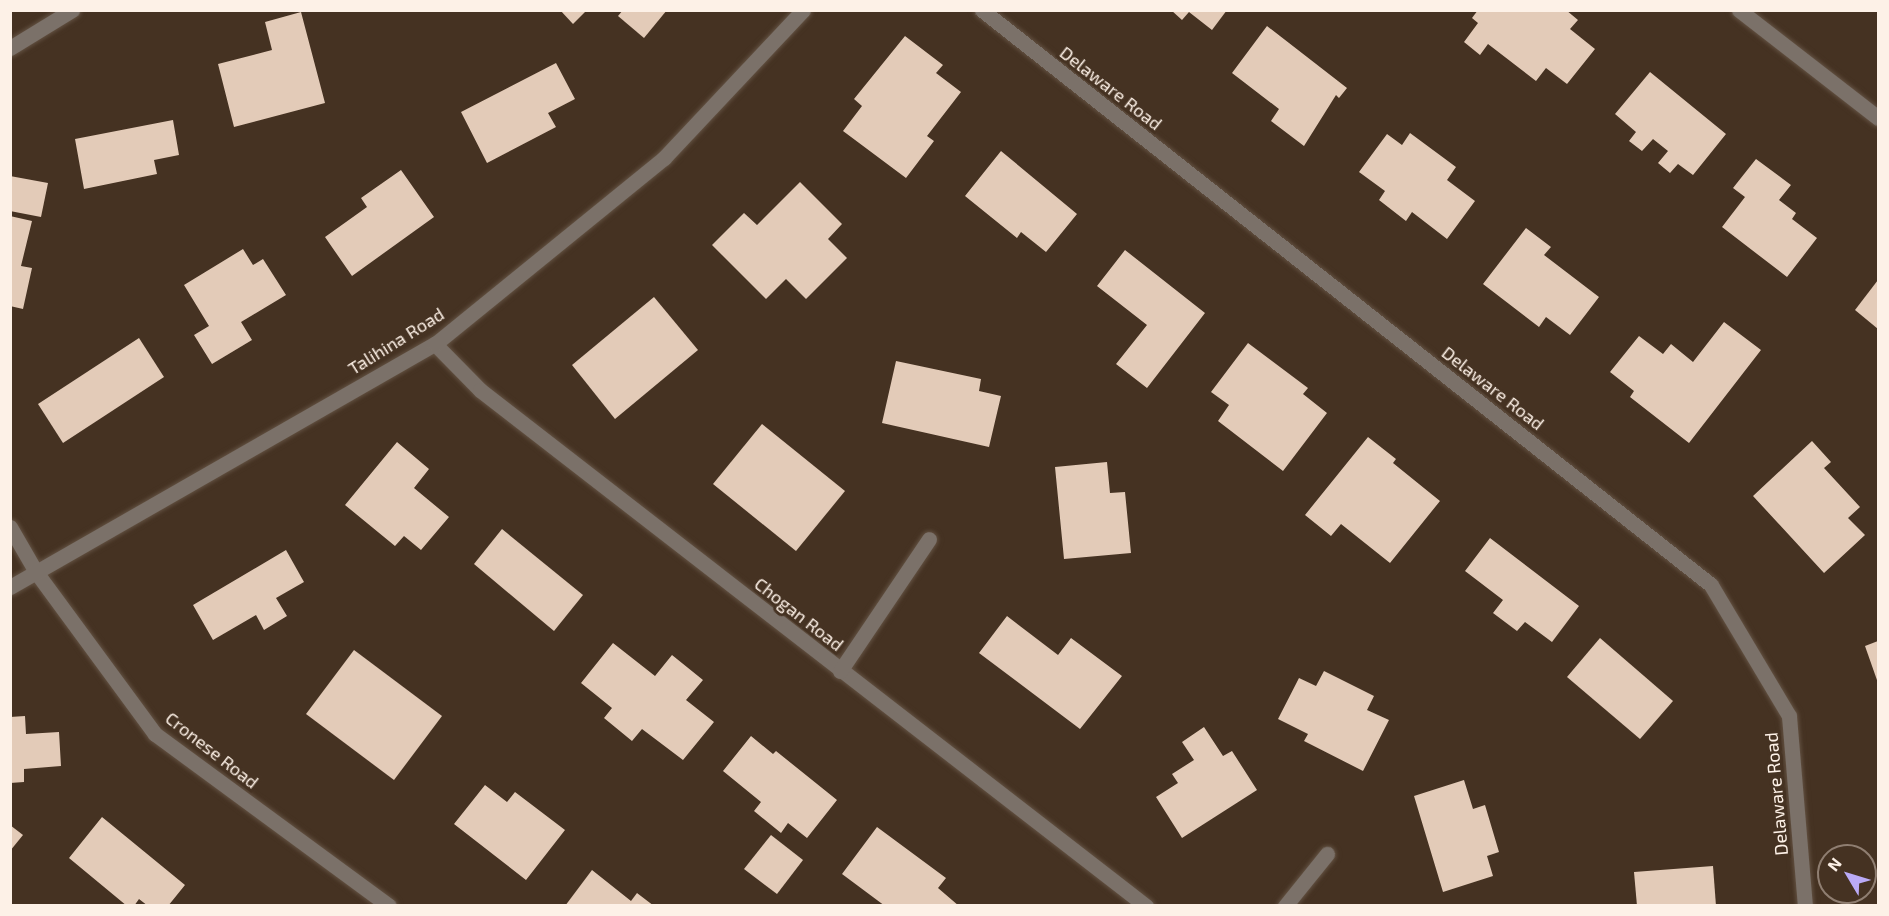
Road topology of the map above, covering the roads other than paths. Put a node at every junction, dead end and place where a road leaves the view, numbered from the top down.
1 (72, 10) edge
2 (803, 10) edge
3 (982, 10) edge
4 (1739, 10) edge
5 (10, 48) edge
6 (1878, 118) edge
7 (435, 344) junction
8 (10, 527) edge
9 (929, 539) dead end
10 (36, 572) junction
11 (10, 587) edge
12 (840, 671) junction
13 (1328, 854) dead end
14 (389, 906) edge
15 (1146, 906) edge
16 (1285, 906) edge
17 (1805, 906) edge

1 - 5 street
2 - 7 street, Talihina Road
3 - 17 street, Delaware Road
4 - 6 street
7 - 10 street, Talihina Road
7 - 12 street, Chogan Road
8 - 10 street, Cronese Road
9 - 12 street
10 - 11 street, Talihina Road
10 - 14 street, Cronese Road
12 - 15 street, Chogan Road
13 - 16 street

